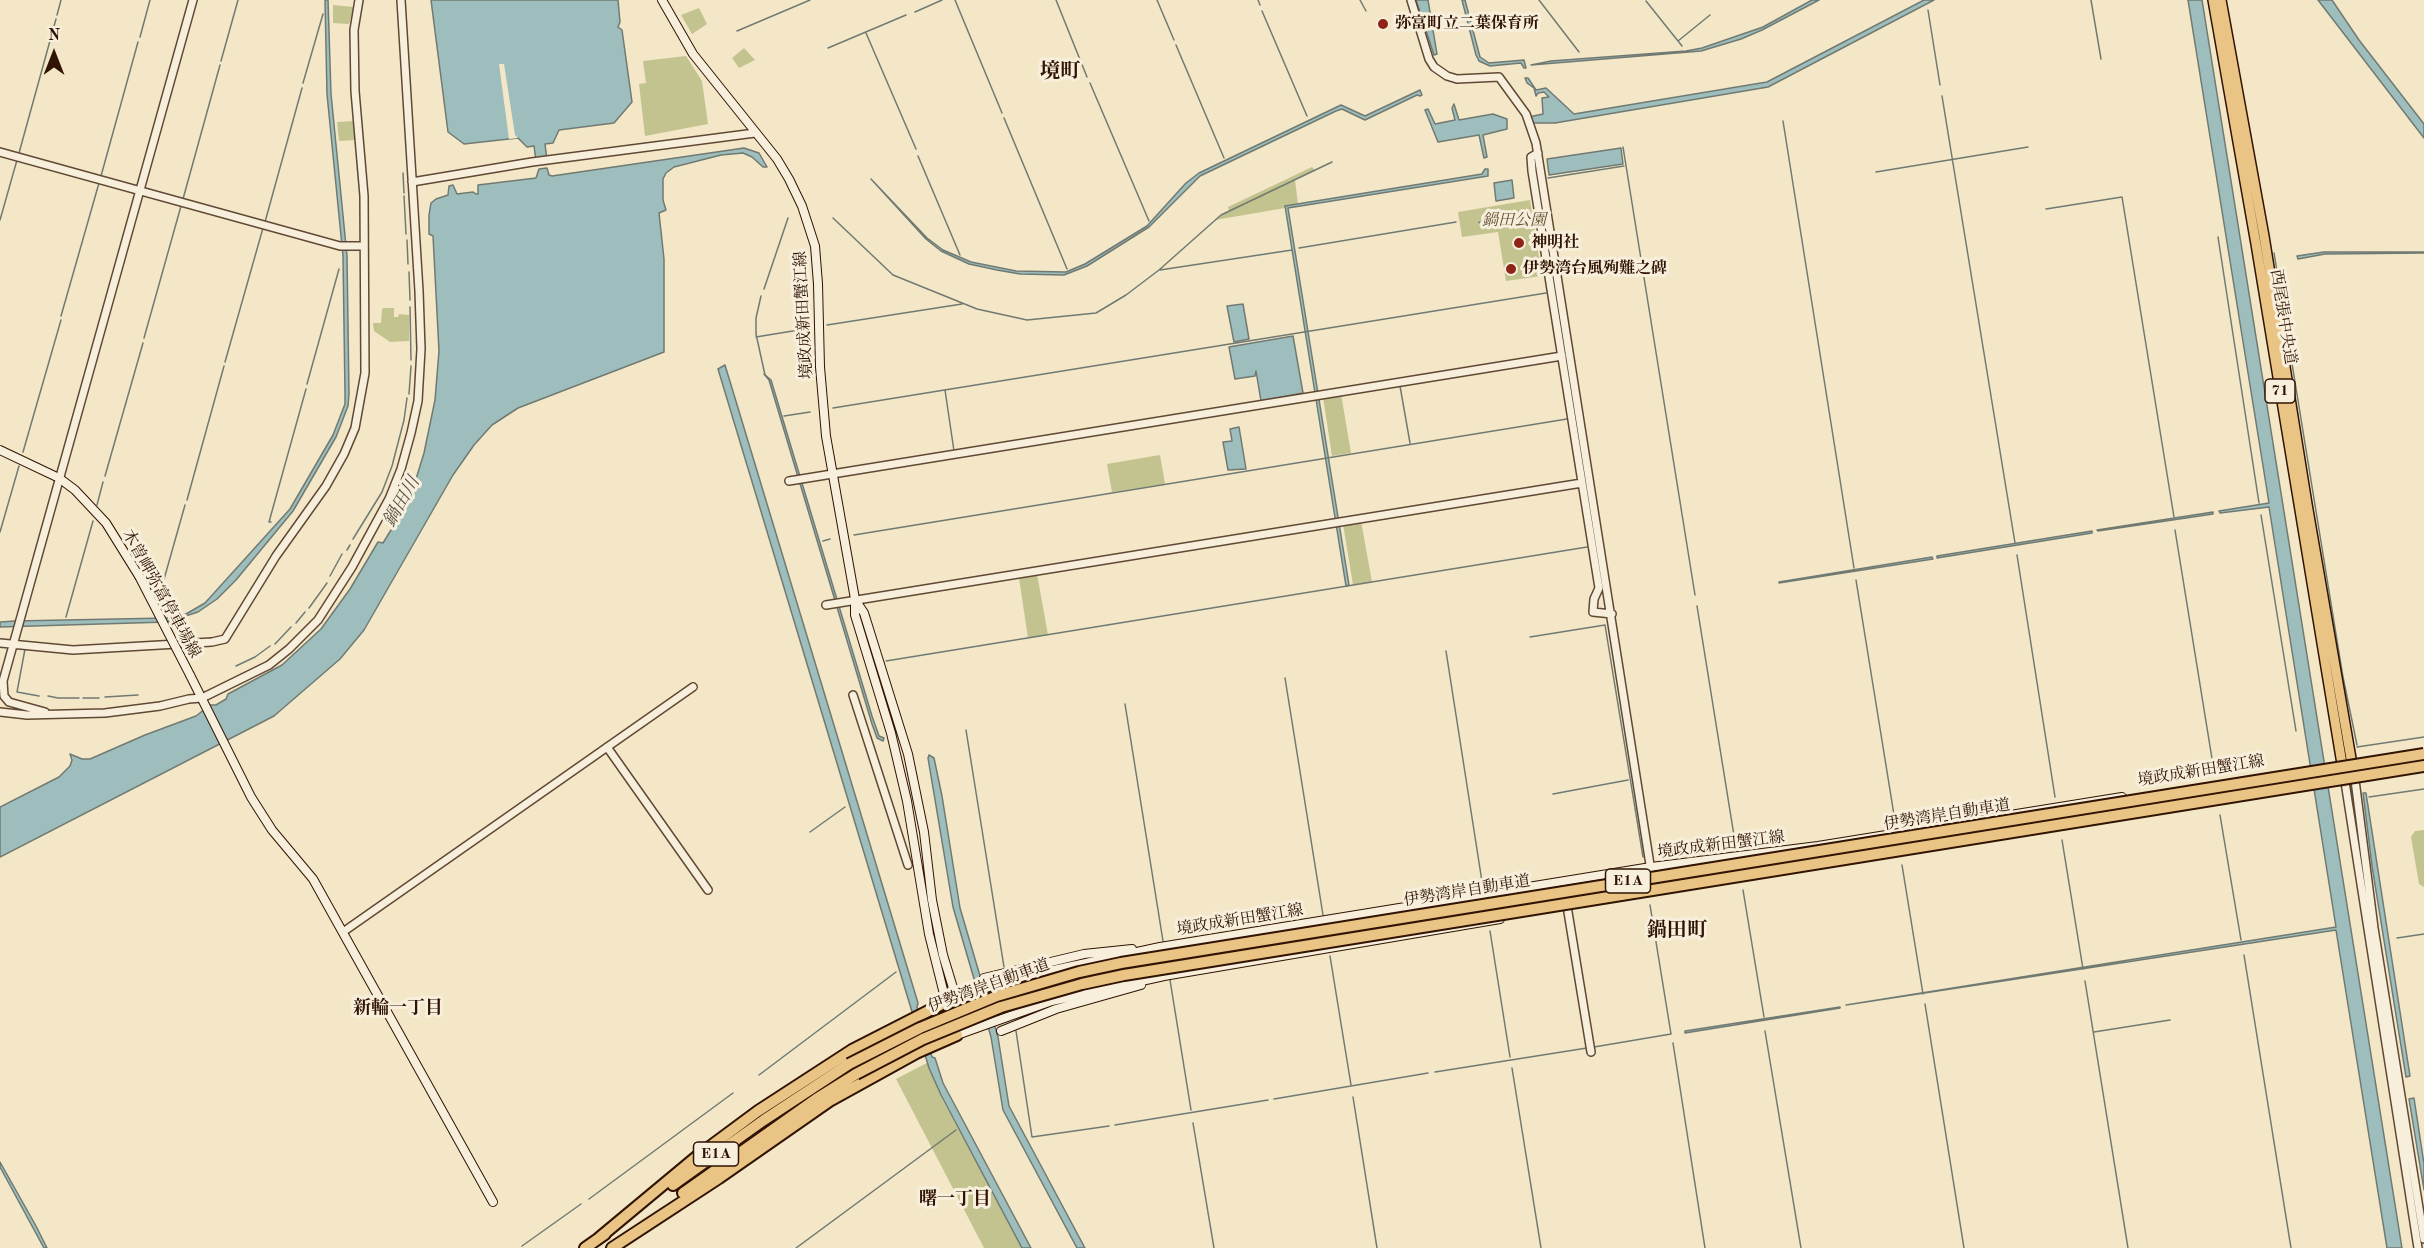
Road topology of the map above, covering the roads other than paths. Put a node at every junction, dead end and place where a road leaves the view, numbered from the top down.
1 (193, 0) edge
2 (358, 0) edge
3 (401, 0) edge
4 (662, 0) edge
5 (1411, 0) edge
6 (2213, 0) edge
7 (2221, 0) edge
8 (755, 133) junction
9 (0, 152) edge
10 (1538, 153) junction
11 (412, 182) junction
12 (140, 190) junction
13 (363, 246) junction
14 (1562, 356) junction
15 (0, 450) edge
16 (831, 474) junction
17 (59, 478) junction
18 (792, 481) dead end
19 (1582, 483) junction
20 (855, 599) junction
21 (826, 605) dead end
22 (1612, 614) junction
23 (0, 643) edge
24 (13, 645) junction
25 (693, 687) dead end
26 (854, 695) dead end
27 (202, 698) junction
28 (0, 712) edge
29 (50, 715) junction
30 (607, 747) junction
31 (2424, 753) edge
32 (2352, 761) junction
33 (2342, 763) junction
34 (2424, 768) edge
35 (2350, 781) junction
36 (908, 865) dead end
37 (1651, 867) junction
38 (708, 890) dead end
39 (1654, 892) junction
40 (1567, 906) junction
41 (343, 932) junction
42 (1160, 947) junction
43 (1164, 976) junction
44 (984, 978) dead end
45 (950, 1000) junction
46 (1001, 1031) dead end
47 (962, 1033) junction
48 (1591, 1052) dead end
49 (493, 1202) dead end
50 (599, 1238) junction
51 (2424, 1239) edge
52 (585, 1248) edge
53 (606, 1248) edge
54 (612, 1248) edge
55 (2418, 1248) edge

1 - 12 street
2 - 13 street
3 - 11 street
4 - 8 main road, 境政成新田蟹江線
5 - 10 street
6 - 33 main road, 西尾張中央道 / 71
7 - 32 main road, 西尾張中央道 / 71
8 - 11 street
8 - 16 main road, 境政成新田蟹江線
9 - 12 street
10 - 14 street
10 - 22 street
11 - 27 street
12 - 13 street
12 - 17 street
13 - 24 street
14 - 16 street
14 - 19 street
15 - 17 main road, 木曽岬弥富停車場線
16 - 18 street
16 - 20 main road, 境政成新田蟹江線
17 - 24 street
17 - 27 main road, 木曽岬弥富停車場線, bridge
19 - 20 street
19 - 22 street
20 - 21 street
20 - 45 main road, 境政成新田蟹江線
22 - 37 street
23 - 24 street
24 - 29 street
25 - 30 street
26 - 36 street
27 - 29 street
27 - 41 main road, 木曽岬弥富停車場線
28 - 29 street
30 - 38 street
30 - 41 street
31 - 32 main road
31 - 50 highway, 伊勢湾岸自動車道 / E1A, bridge
32 - 33 main road, 境政成新田蟹江線
32 - 35 main road, 71
33 - 35 main road, 西尾張中央道 / 71
33 - 37 main road, 境政成新田蟹江線, bridge
34 - 35 main road
34 - 53 highway, 伊勢湾岸自動車道 / E1A, bridge
35 - 39 main road, 境政成新田蟹江線, bridge
35 - 51 street
35 - 55 street
37 - 39 street
37 - 42 main road, 境政成新田蟹江線
39 - 40 main road, 境政成新田蟹江線
40 - 43 main road, 境政成新田蟹江線
40 - 48 street
41 - 49 main road, 木曽岬弥富停車場線
42 - 44 main road
42 - 45 main road, 境政成新田蟹江線
43 - 46 main road
43 - 47 main road, 境政成新田蟹江線
45 - 47 main road, 境政成新田蟹江線
45 - 50 highway
47 - 54 highway
50 - 52 highway, 伊勢湾岸自動車道 / E1A

